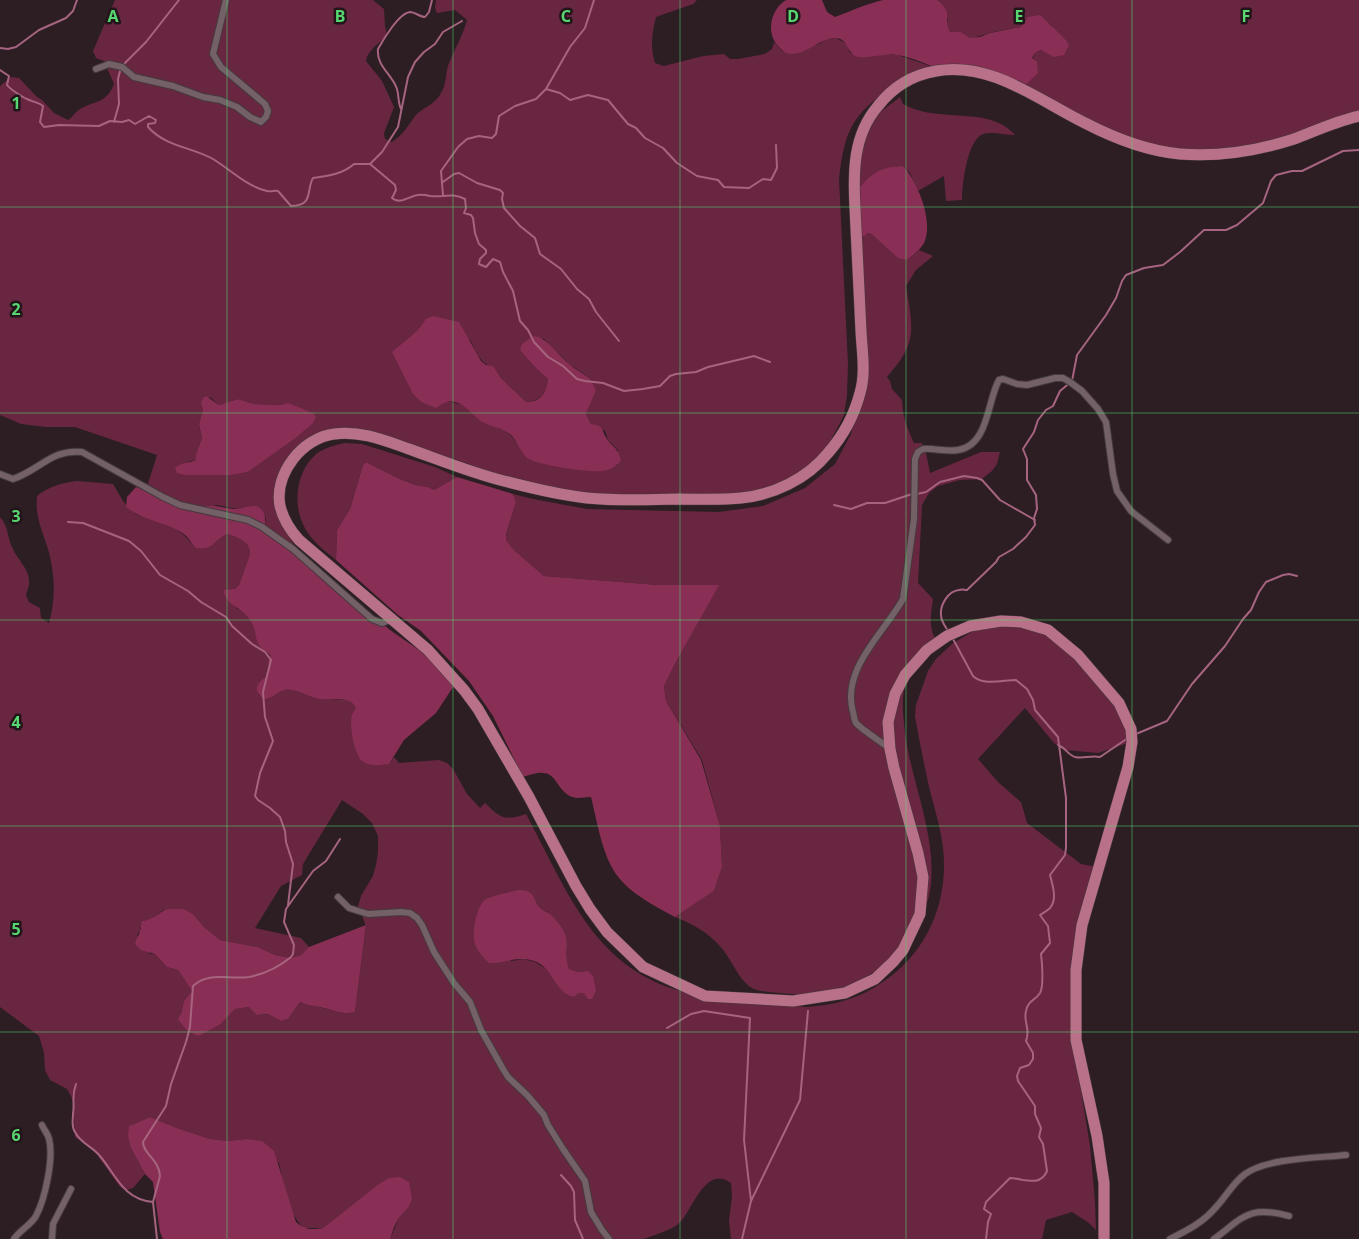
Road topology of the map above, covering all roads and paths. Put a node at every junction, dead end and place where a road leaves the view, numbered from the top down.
1 (226, 0) edge
2 (96, 68) dead end
3 (1359, 116) edge
4 (0, 474) edge
5 (1168, 540) dead end
6 (392, 619) junction
7 (890, 749) junction
8 (338, 897) dead end
9 (42, 1125) dead end
10 (1346, 1155) dead end
11 (71, 1189) dead end
12 (1289, 1216) dead end
13 (14, 1239) edge
14 (52, 1239) edge
15 (609, 1239) edge
16 (1104, 1239) edge
17 (1112, 1239) edge
18 (1170, 1239) edge
19 (1214, 1239) edge

1 - 2 street
3 - 6 highway
4 - 6 street
5 - 7 street
6 - 7 highway
7 - 16 highway
8 - 15 street
9 - 13 street
10 - 18 street
11 - 14 street
12 - 19 street
16 - 17 street

